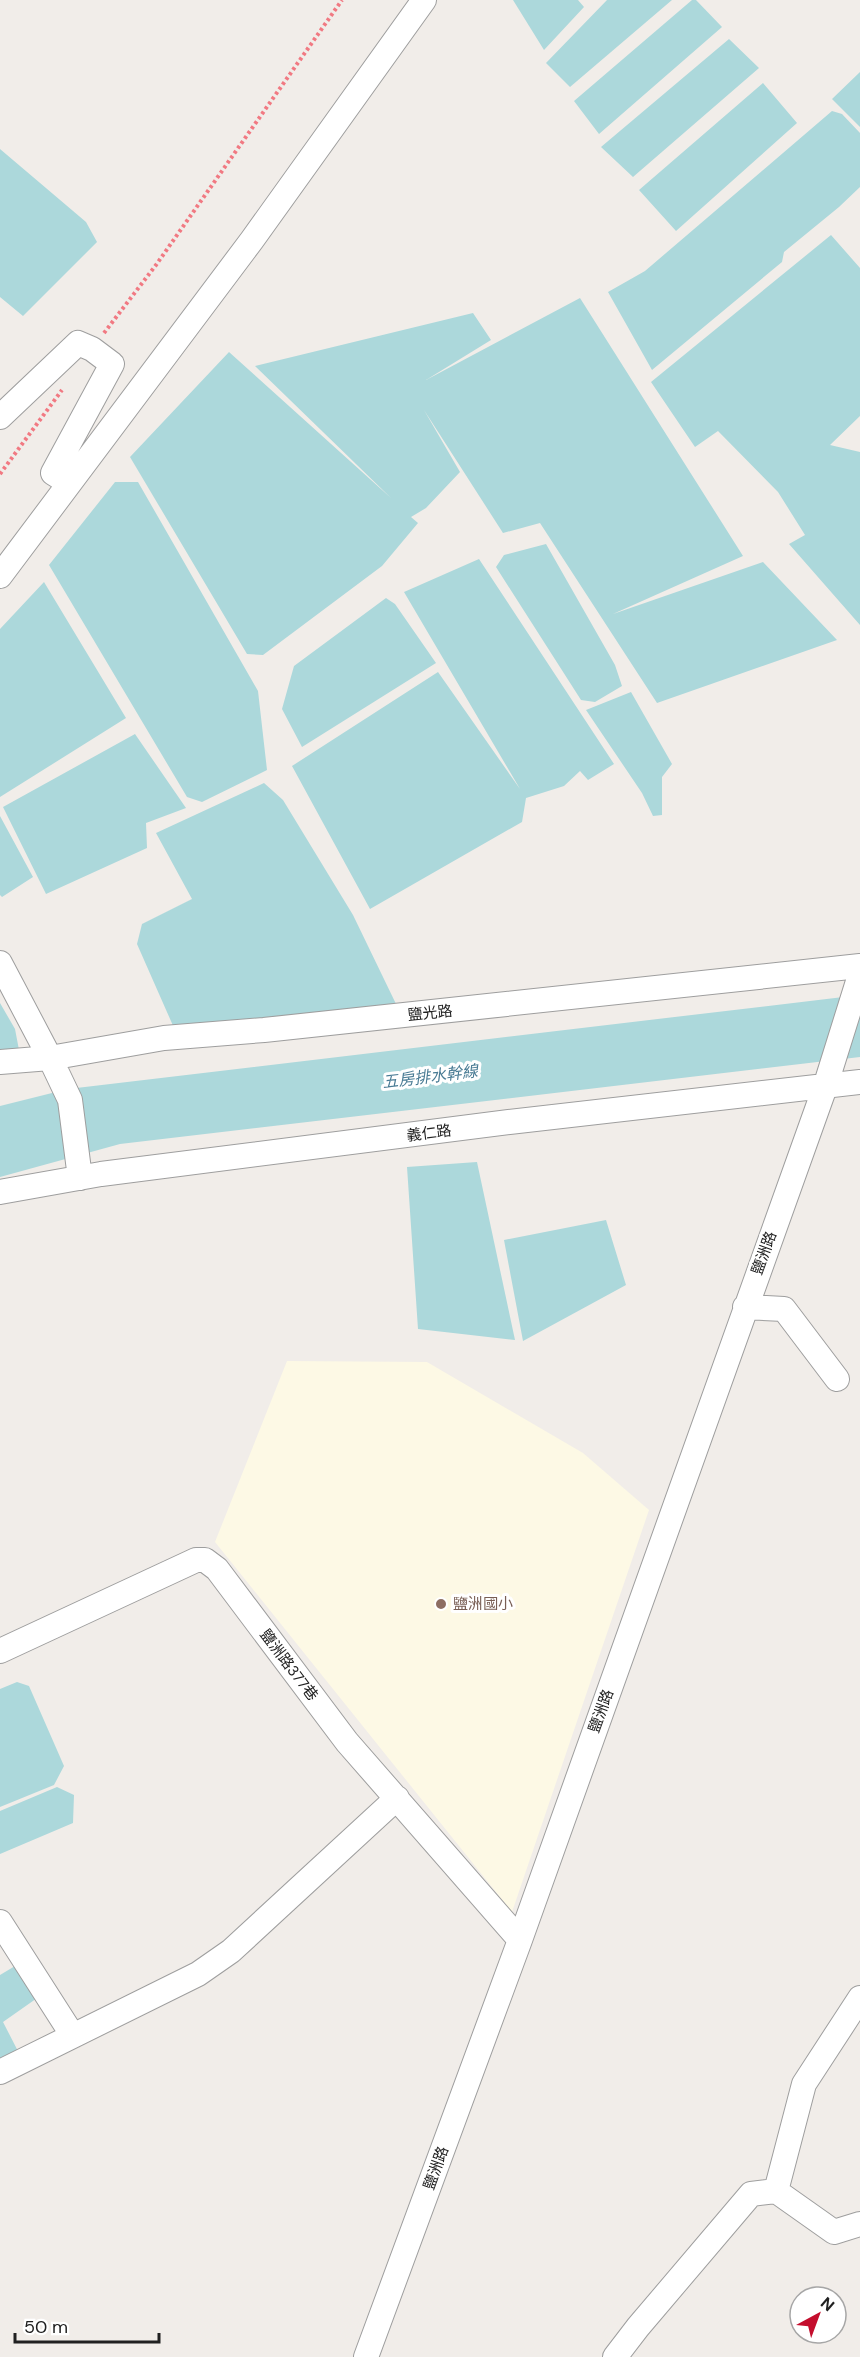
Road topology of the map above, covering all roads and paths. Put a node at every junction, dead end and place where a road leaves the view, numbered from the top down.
1 (342, 0) edge
2 (424, 0) edge
3 (92, 348) junction
4 (64, 387) dead end
5 (0, 417) edge
6 (0, 474) edge
7 (69, 483) junction
8 (0, 576) edge
9 (0, 963) edge
10 (860, 966) edge
11 (857, 984) edge
12 (50, 1058) junction
13 (0, 1062) edge
14 (860, 1082) edge
15 (825, 1087) junction
16 (79, 1169) junction
17 (0, 1191) edge
18 (745, 1307) junction
19 (837, 1379) dead end
20 (0, 1651) edge
21 (397, 1798) junction
22 (0, 1922) edge
23 (520, 1940) junction
24 (860, 1998) edge
25 (73, 2036) junction
26 (0, 2072) edge
27 (776, 2191) junction
28 (860, 2224) edge
29 (366, 2357) edge
30 (615, 2357) edge

1 - 3 path
2 - 7 street
3 - 5 street
3 - 7 street
4 - 6 path
7 - 8 street
9 - 12 street
10 - 12 street, 鹽光路
11 - 15 street, 鹽洲路
12 - 13 street, 鹽光路
12 - 16 street
14 - 15 street, 義仁路
15 - 16 street, 義仁路
15 - 18 street, 鹽洲路
16 - 17 street, 義仁路
18 - 19 street
18 - 23 street, 鹽洲路
20 - 21 street, 鹽洲路377巷
21 - 23 street, 鹽洲路377巷
21 - 25 street
22 - 25 street
23 - 29 street, 鹽洲路
24 - 27 street
25 - 26 street
27 - 28 street
27 - 30 street

